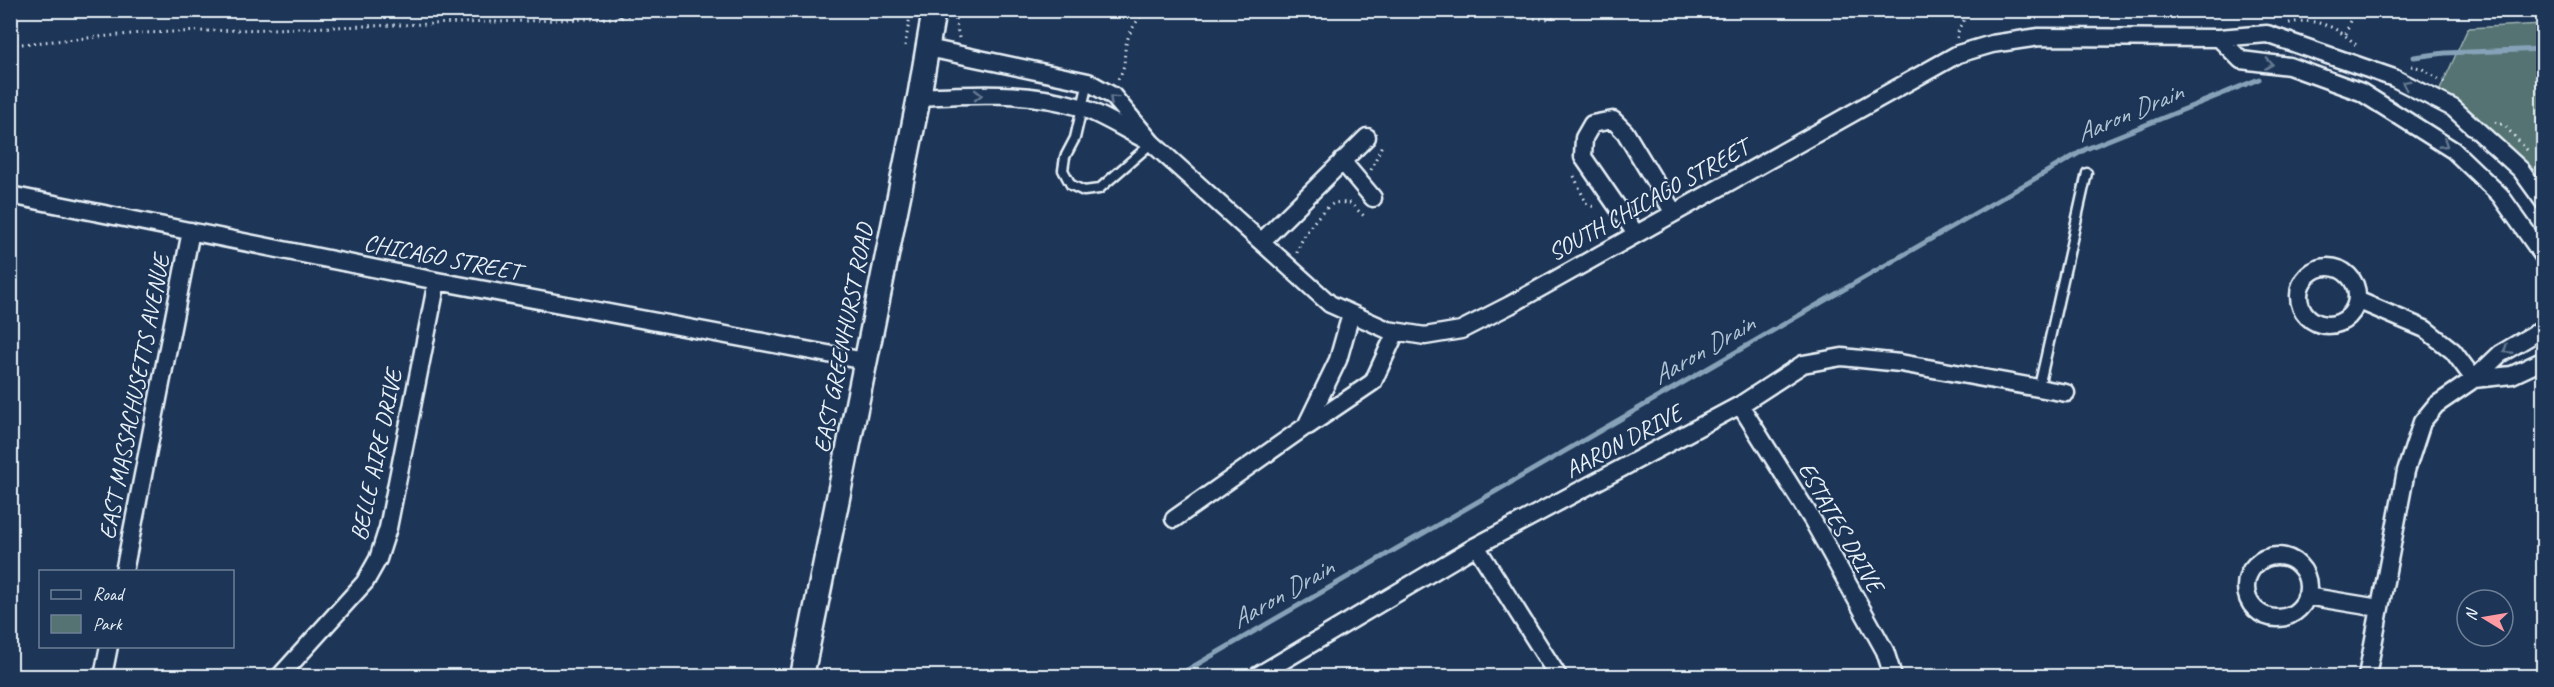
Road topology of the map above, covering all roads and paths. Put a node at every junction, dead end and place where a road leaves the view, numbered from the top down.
1 (619, 10) edge
2 (644, 10) edge
3 (752, 10) edge
4 (797, 10) edge
5 (911, 10) edge
6 (934, 10) edge
7 (959, 10) edge
8 (1011, 10) edge
9 (1116, 10) edge
10 (1145, 10) edge
11 (1295, 10) edge
12 (1310, 10) edge
13 (1481, 10) edge
14 (1582, 10) edge
15 (1959, 10) edge
16 (1970, 10) edge
17 (2353, 10) edge
18 (620, 18) junction
19 (2346, 34) dead end
20 (2219, 38) junction
21 (959, 40) dead end
22 (1955, 44) dead end
23 (10, 45) edge
24 (905, 46) dead end
25 (928, 48) junction
26 (1088, 82) junction
27 (1113, 96) junction
28 (919, 97) junction
29 (1082, 108) junction
30 (1372, 138) joint
31 (1152, 142) junction
32 (1342, 161) junction
33 (1570, 168) dead end
34 (2087, 174) dead end
35 (1372, 175) dead end
36 (10, 195) edge
37 (2544, 202) edge
38 (1374, 206) joint
39 (1600, 210) dead end
40 (1674, 213) junction
41 (191, 231) junction
42 (1636, 234) junction
43 (1262, 241) junction
44 (1297, 255) dead end
45 (2544, 257) edge
46 (437, 281) junction
47 (2357, 300) dead end
48 (1351, 314) junction
49 (2544, 328) edge
50 (1396, 332) junction
51 (2544, 360) edge
52 (865, 361) junction
53 (2474, 379) junction
54 (2039, 387) junction
55 (2066, 393) dead end
56 (1740, 405) junction
57 (1306, 426) junction
58 (1174, 519) dead end
59 (1476, 546) junction
60 (124, 570) edge
61 (2306, 596) dead end
62 (2379, 608) junction
63 (109, 648) edge
64 (103, 676) edge
65 (280, 676) edge
66 (802, 676) edge
67 (1257, 676) edge
68 (1558, 676) edge
69 (1893, 676) edge
70 (2367, 676) edge

1 - 18 path
2 - 18 path
3 - 4 path
5 - 24 path
6 - 25 main road, EAST GREENHURST ROAD
7 - 21 path
8 - 9 path
10 - 27 path
11 - 12 path
13 - 14 path
15 - 16 path
16 - 22 path
17 - 19 path
18 - 23 path
37 -> 20 street, SOUTH CHICAGO STREET
20 - 40 street, SOUTH CHICAGO STREET
20 -> 45 street
25 - 26 street, SOUTH CHICAGO STREET
25 - 28 main road, EAST GREENHURST ROAD
26 - 27 street, SOUTH CHICAGO STREET
26 - 29 lane
31 -> 27 street, SOUTH CHICAGO STREET
28 -> 29 street, SOUTH CHICAGO STREET
28 - 52 main road, EAST GREENHURST ROAD
29 - 31 street, SOUTH CHICAGO STREET
29 - 31 lane
30 - 32 street
30 - 35 path
31 - 43 street, SOUTH CHICAGO STREET
32 - 38 street
32 - 43 street
33 - 39 path
34 - 54 lane
36 - 41 street, CHICAGO STREET
38 - 44 path
40 - 42 street, SOUTH CHICAGO STREET
40 - 42 street
41 - 46 street, CHICAGO STREET
41 - 60 street, EAST MASSACHUSETTS AVENUE
42 - 50 street, SOUTH CHICAGO STREET
43 - 48 street, SOUTH CHICAGO STREET
46 - 52 street, CHICAGO STREET
46 - 65 street, BELLE AIRE DRIVE
47 - 53 street
48 - 50 street, SOUTH CHICAGO STREET
48 - 57 street
49 -> 53 street
50 - 57 street
51 - 53 street
52 - 66 main road, EAST GREENHURST ROAD
53 - 62 street
54 - 55 street, AARON DRIVE
54 - 56 street, AARON DRIVE
56 - 59 street, AARON DRIVE
56 - 69 street, ESTATES DRIVE
57 - 58 street
59 - 67 street, AARON DRIVE
59 - 68 street
61 - 62 street
62 - 70 street
63 - 64 street

